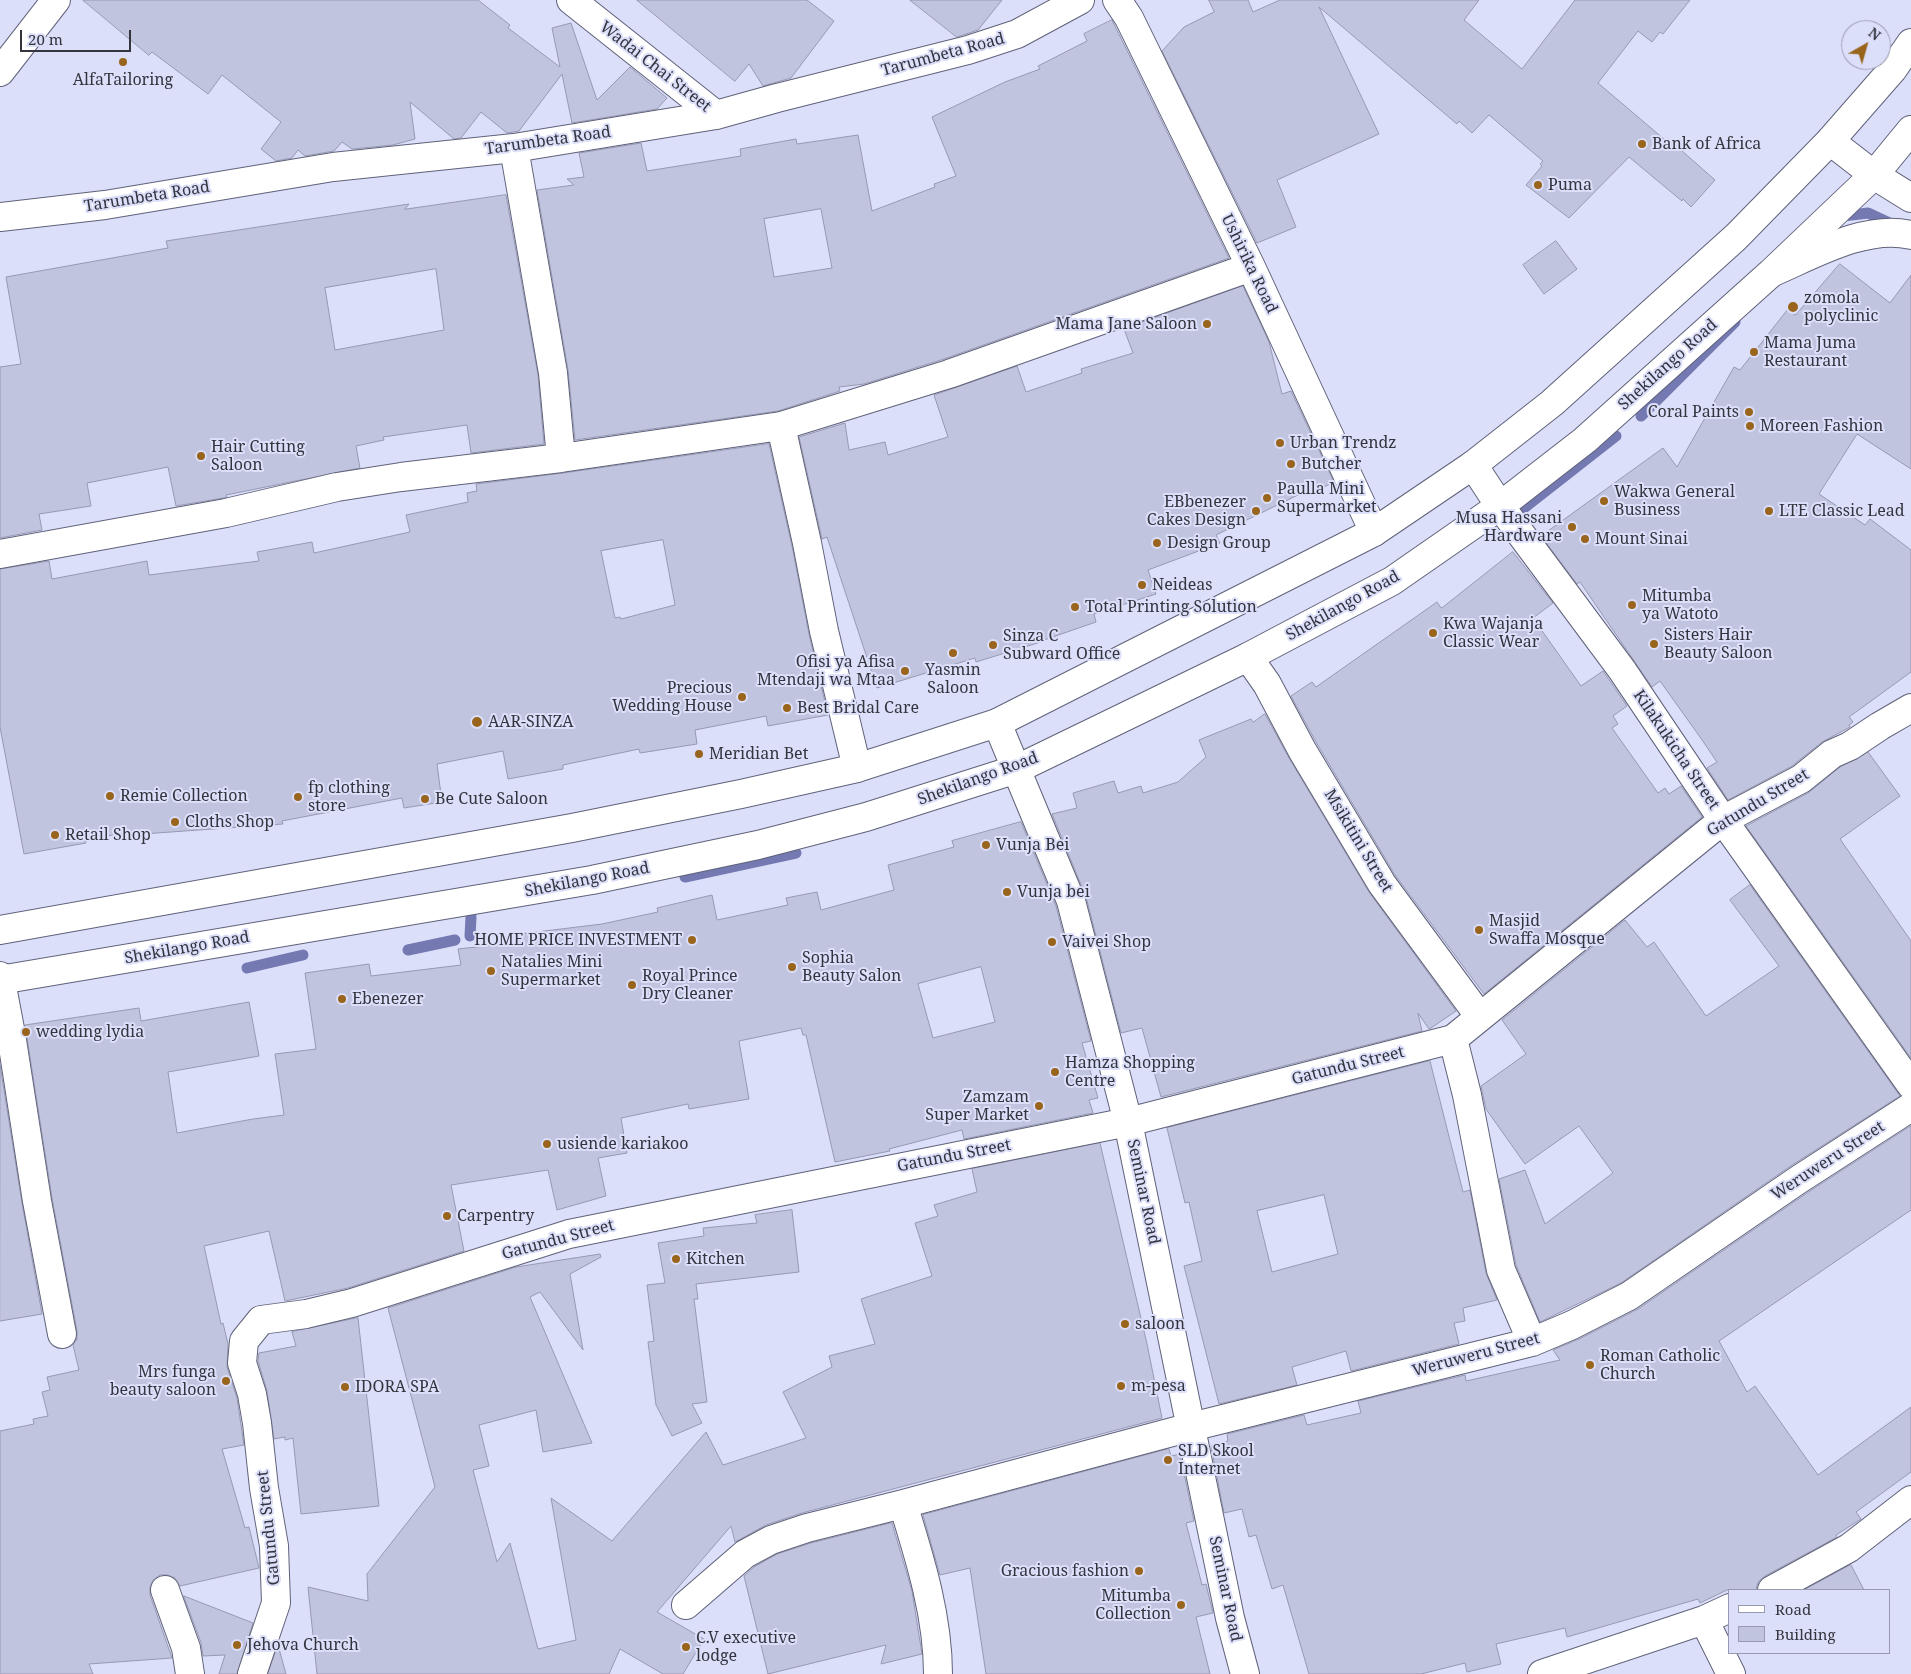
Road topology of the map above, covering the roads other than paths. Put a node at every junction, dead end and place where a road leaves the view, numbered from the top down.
1 (56, 0) edge
2 (571, 0) edge
3 (1080, 0) edge
4 (1117, 0) edge
5 (1911, 43) edge
6 (0, 72) edge
7 (716, 115) junction
8 (1911, 130) edge
9 (1830, 141) junction
10 (514, 148) junction
11 (1874, 176) junction
12 (1911, 198) edge
13 (0, 217) edge
14 (1911, 235) edge
15 (1251, 267) junction
16 (1771, 273) junction
17 (780, 426) junction
18 (561, 458) junction
19 (1473, 465) junction
20 (1500, 506) junction
21 (1374, 532) junction
22 (0, 554) edge
23 (1248, 657) junction
24 (1909, 714) edge
25 (997, 723) junction
26 (857, 768) junction
27 (1017, 768) junction
28 (1723, 820) junction
29 (0, 930) edge
30 (0, 979) edge
31 (1480, 1017) junction
32 (1453, 1039) junction
33 (1911, 1085) edge
34 (1911, 1107) edge
35 (1128, 1122) junction
36 (62, 1334) dead end
37 (1532, 1342) junction
38 (1191, 1427) junction
39 (1911, 1500) edge
40 (904, 1504) junction
41 (1774, 1589) edge
42 (165, 1590) dead end
43 (686, 1605) dead end
44 (1728, 1609) edge
45 (1704, 1620) junction
46 (190, 1674) edge
47 (252, 1674) edge
48 (938, 1674) edge
49 (1245, 1674) edge
50 (1542, 1674) edge
51 (1731, 1674) edge

1 - 6 street
2 - 7 street, Wadai Chai Street
3 - 7 street, Tarumbeta Road
4 - 15 street, Ushirika Road
5 - 9 street
7 - 10 street, Tarumbeta Road
8 - 11 street, Shekilango Road
9 - 11 street
9 - 19 street
10 - 13 street, Tarumbeta Road
10 - 18 street
11 - 12 street
11 - 16 street, Shekilango Road
14 - 16 street
15 - 17 street
15 - 21 street, Ushirika Road
16 - 20 street, Shekilango Road
17 - 18 street
17 - 26 street
18 - 22 street
19 - 20 street, Kilakukicha Street
19 - 21 street
20 - 23 street, Shekilango Road
20 - 28 street, Kilakukicha Street
21 - 25 street
23 - 27 street, Shekilango Road
23 - 31 street, Msikitini Street
24 - 28 street, Gatundu Street
25 - 26 street
25 - 27 street, Seminar Road
26 - 29 street
27 - 30 street, Shekilango Road
27 - 35 street, Seminar Road
28 - 31 street, Gatundu Street
28 - 33 street, Kilakukicha Street
30 - 36 street
31 - 32 street, Gatundu Street
32 - 35 street, Gatundu Street
32 - 37 street
34 - 37 street, Weruweru Street
35 - 38 street, Seminar Road
35 - 47 street, Gatundu Street
37 - 38 street, Weruweru Street
38 - 40 street, Weruweru Street
38 - 49 street, Seminar Road
39 - 41 street
40 - 43 street, Weruweru Street
40 - 48 street
42 - 46 street
44 - 45 street
45 - 50 street
45 - 51 street

